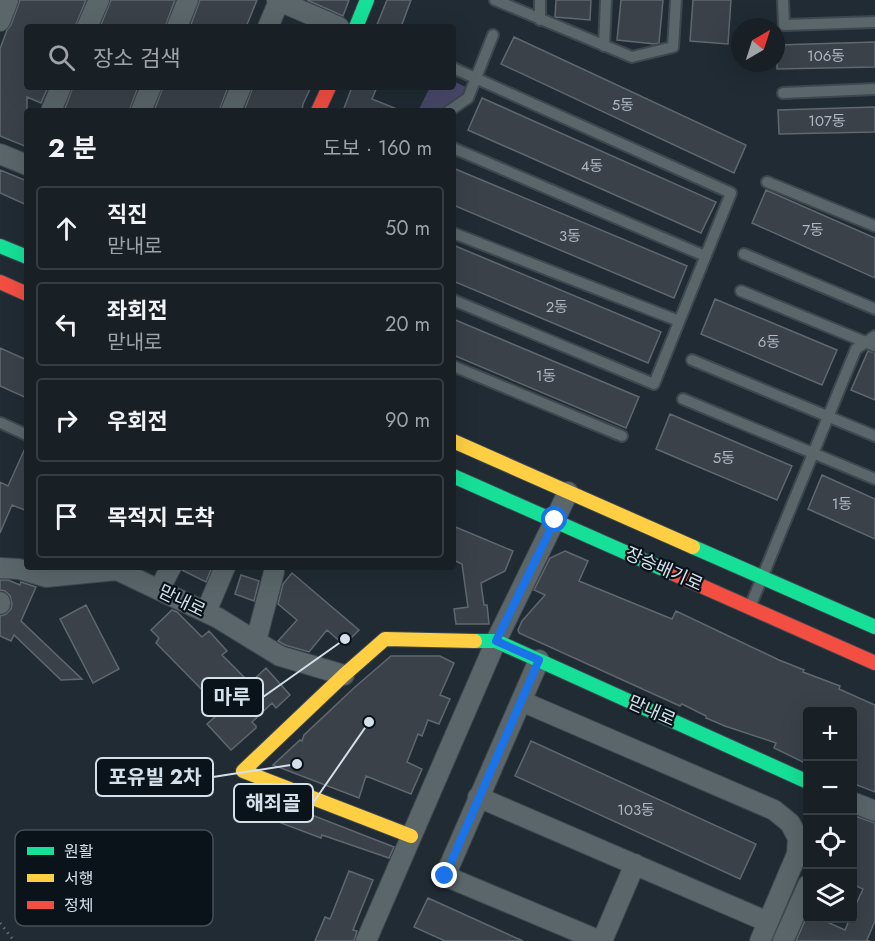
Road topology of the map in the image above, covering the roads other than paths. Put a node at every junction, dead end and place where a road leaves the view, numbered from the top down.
1 (8, 0) edge
2 (99, 0) edge
3 (188, 0) edge
4 (278, 0) edge
5 (367, 0) edge
6 (495, 0) edge
7 (540, 0) edge
8 (606, 0) edge
9 (676, 0) edge
10 (783, 0) edge
11 (540, 20) junction
12 (0, 21) edge
13 (875, 22) edge
14 (88, 24) edge
15 (178, 24) edge
16 (269, 24) edge
17 (332, 24) edge
18 (357, 24) edge
19 (493, 35) dead end
20 (604, 46) junction
21 (456, 69) edge
22 (476, 79) junction
23 (875, 89) edge
24 (61, 90) edge
25 (150, 90) edge
26 (328, 90) edge
27 (783, 93) dead end
28 (52, 108) edge
29 (142, 108) edge
30 (319, 108) edge
31 (453, 108) edge
32 (456, 149) edge
33 (0, 154) edge
34 (24, 164) edge
35 (767, 182) dead end
36 (875, 226) edge
37 (456, 234) edge
38 (0, 246) edge
39 (744, 254) dead end
40 (24, 256) edge
41 (705, 256) junction
42 (0, 282) edge
43 (741, 291) dead end
44 (24, 293) edge
45 (456, 301) edge
46 (875, 309) edge
47 (679, 321) junction
48 (872, 341) edge
49 (692, 360) dead end
50 (456, 367) edge
51 (683, 399) dead end
52 (828, 417) junction
53 (1, 423) edge
54 (24, 434) edge
55 (622, 436) dead end
56 (875, 436) edge
57 (456, 442) edge
58 (812, 453) junction
59 (456, 477) edge
60 (875, 479) edge
61 (568, 492) junction
62 (555, 520) junction
63 (0, 568) edge
64 (24, 570) edge
65 (29, 570) edge
66 (169, 570) edge
67 (224, 570) edge
68 (48, 572) edge
69 (274, 572) dead end
70 (762, 577) junction
71 (159, 590) junction
72 (750, 607) junction
73 (206, 612) junction
74 (875, 627) edge
75 (496, 641) junction
76 (256, 642) junction
77 (539, 660) junction
78 (875, 663) edge
79 (344, 675) junction
80 (520, 701) junction
81 (803, 780) edge
82 (478, 797) junction
83 (857, 804) edge
84 (875, 811) edge
85 (411, 836) junction
86 (635, 864) junction
87 (803, 894) edge
88 (768, 922) junction
89 (366, 941) edge
90 (601, 941) edge
91 (760, 941) edge
92 (783, 941) edge

1 - 12 street
2 - 14 street
3 - 15 street
4 - 16 street
4 - 17 street
5 - 18 street
6 - 11 lane
7 - 11 lane
8 - 20 lane
9 - 20 lane
10 - 13 lane
11 - 20 lane
19 - 22 lane
21 - 22 lane
22 - 31 lane
22 - 41 lane
23 - 27 lane
24 - 28 street
25 - 29 street
26 - 30 street
32 - 41 lane
33 - 34 street
35 - 36 lane
37 - 47 lane
38 - 40 street
39 - 46 lane
41 - 47 lane
42 - 44 street
43 - 48 lane
45 - 47 lane
48 - 52 lane
49 - 52 lane
50 - 55 lane
51 - 58 lane
52 - 56 lane
52 - 58 lane
53 - 54 lane
57 - 61 street, 장승배기로
58 - 60 lane
58 - 70 lane
59 - 62 street, 장승배기로
61 - 62 street
61 - 70 street, 장승배기로
62 - 72 street, 장승배기로
62 - 75 street
63 - 64 street
65 - 68 street
66 - 71 street
67 - 73 street
68 - 71 street, 맏내로
69 - 76 street
70 - 72 lane
70 - 74 street, 장승배기로
71 - 73 street, 맏내로
72 - 78 street, 장승배기로
73 - 76 street, 맏내로
75 - 77 street, 맏내로
75 - 79 street, 맏내로
75 - 85 street
76 - 79 street, 맏내로
77 - 80 street
77 - 81 street, 맏내로
79 - 85 street, 맏내로
80 - 82 street
80 - 88 street
82 - 86 street
82 - 90 street
83 - 84 street
85 - 89 street
86 - 88 street
86 - 90 street
87 - 92 street
88 - 91 street

